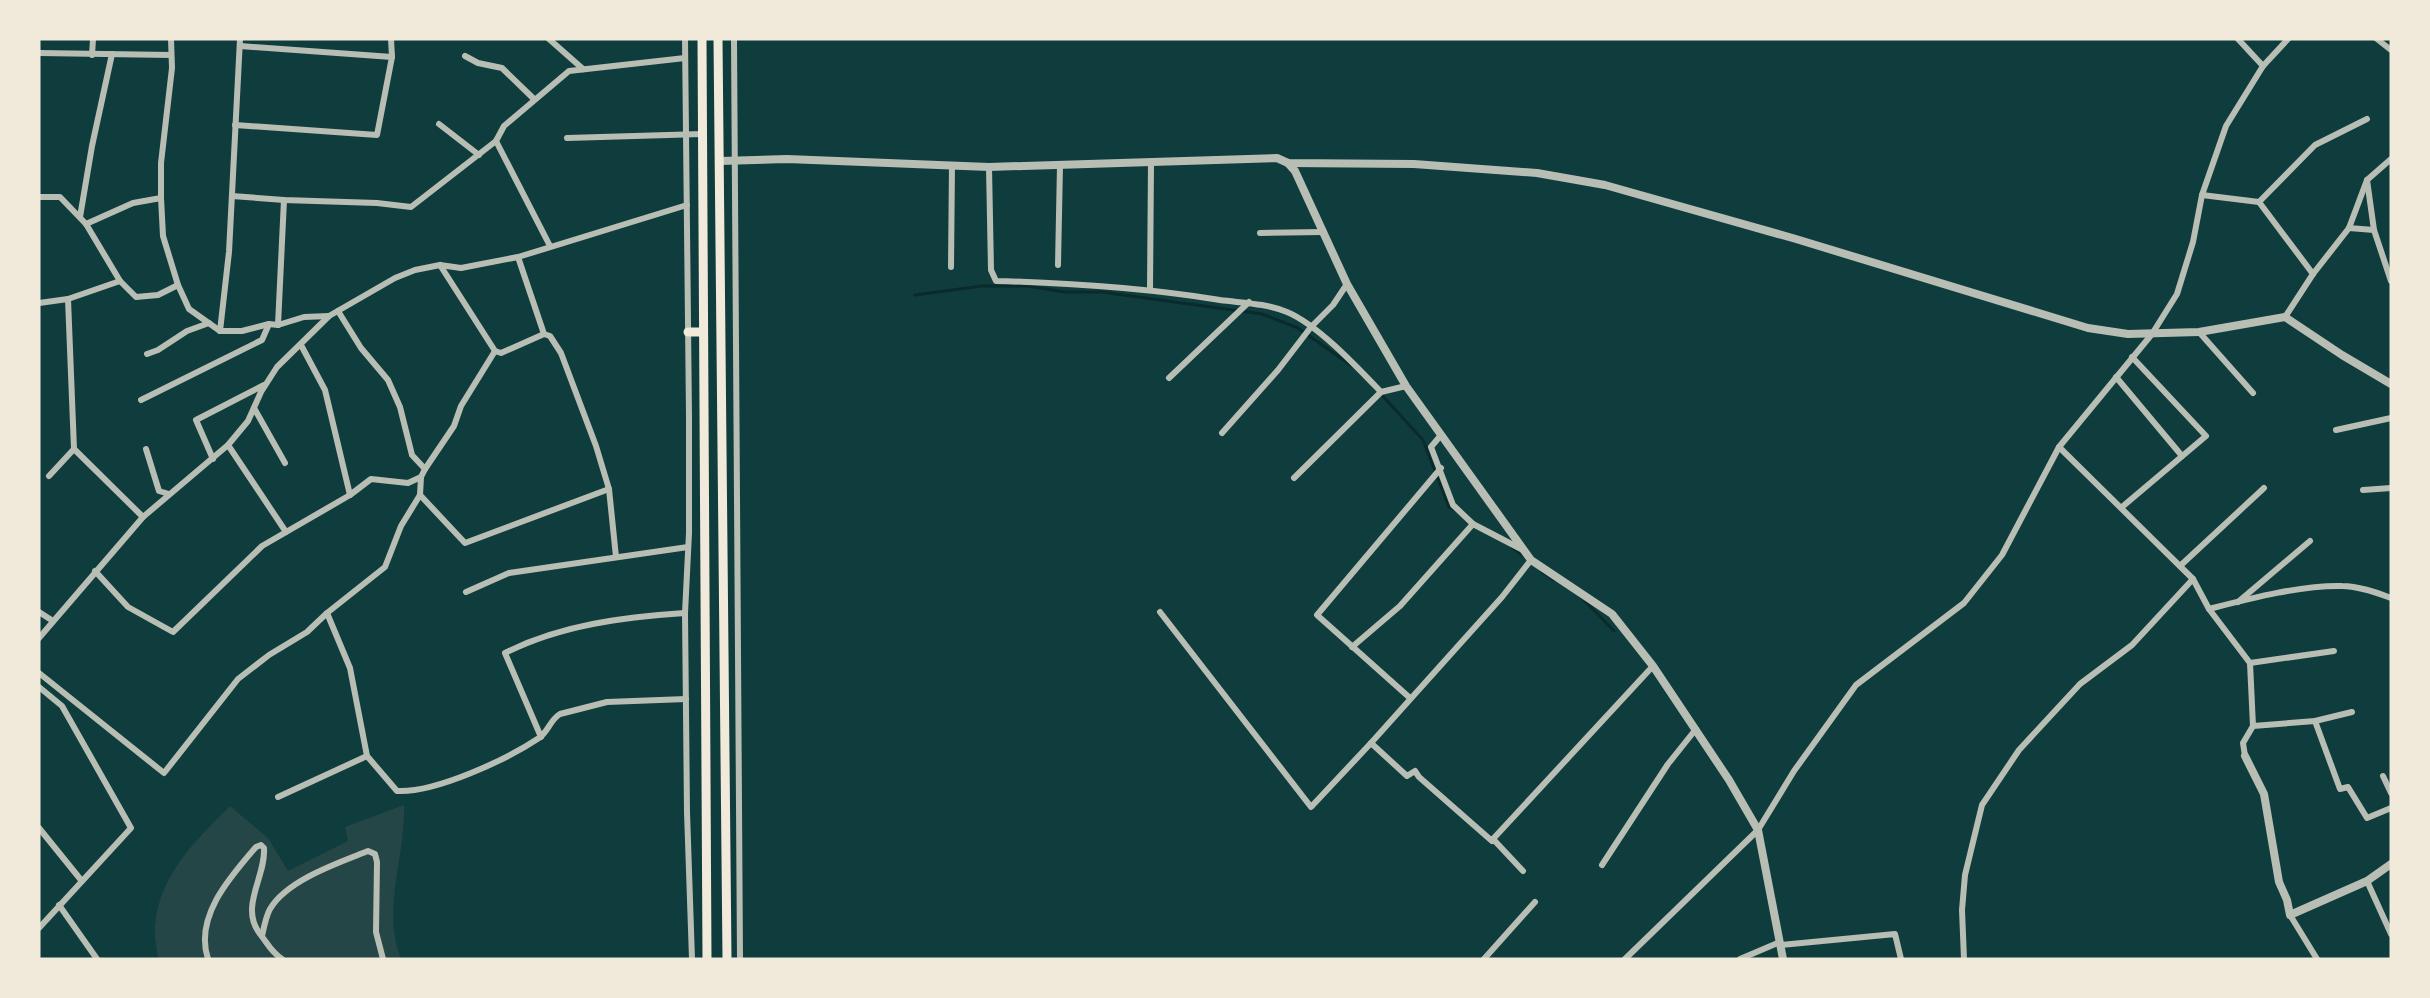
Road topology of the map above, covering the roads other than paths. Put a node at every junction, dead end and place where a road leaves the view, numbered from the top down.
1 (93, 39) edge
2 (171, 39) edge
3 (391, 39) edge
4 (549, 39) edge
5 (685, 39) edge
6 (702, 39) edge
7 (718, 39) edge
8 (734, 39) edge
9 (2238, 39) edge
10 (2288, 39) edge
11 (2377, 39) edge
12 (240, 42) edge
13 (2391, 50) edge
14 (39, 53) edge
15 (112, 54) junction
16 (92, 55) junction
17 (171, 55) junction
18 (465, 56) dead end
19 (392, 57) junction
20 (685, 58) junction
21 (2263, 66) junction
22 (583, 69) junction
23 (534, 99) junction
24 (2367, 119) dead end
25 (439, 124) dead end
26 (235, 125) junction
27 (686, 134) junction
28 (702, 134) junction
29 (567, 138) dead end
30 (496, 141) junction
31 (478, 154) junction
32 (2391, 159) edge
33 (734, 160) junction
34 (720, 161) junction
35 (1151, 163) junction
36 (1288, 163) junction
37 (952, 165) junction
38 (1060, 165) junction
39 (989, 167) junction
40 (2367, 180) junction
41 (2202, 195) junction
42 (39, 196) edge
43 (232, 196) junction
44 (160, 198) junction
45 (284, 200) junction
46 (2259, 202) junction
47 (687, 205) junction
48 (80, 217) junction
49 (701, 219) junction
50 (719, 220) junction
51 (86, 224) junction
52 (2349, 228) junction
53 (2374, 230) junction
54 (1260, 232) dead end
55 (1323, 232) junction
56 (550, 246) junction
57 (518, 257) junction
58 (440, 265) junction
59 (1058, 265) dead end
60 (951, 267) dead end
61 (2390, 273) edge
62 (2313, 274) junction
63 (120, 281) junction
64 (2391, 281) edge
65 (1347, 284) junction
66 (178, 285) junction
67 (1150, 289) junction
68 (68, 299) junction
69 (1249, 302) junction
70 (39, 303) edge
71 (338, 311) junction
72 (329, 316) junction
73 (2285, 317) junction
74 (209, 323) junction
75 (269, 324) junction
76 (278, 325) junction
77 (1311, 327) junction
78 (220, 331) junction
79 (688, 332) junction
80 (702, 332) junction
81 (2199, 332) junction
82 (544, 334) junction
83 (2152, 334) junction
84 (302, 345) junction
85 (495, 351) junction
86 (147, 354) dead end
87 (2132, 357) junction
88 (1169, 378) dead end
89 (2116, 378) junction
90 (266, 384) junction
91 (2391, 384) edge
92 (1406, 386) junction
93 (1381, 392) junction
94 (2253, 393) dead end
95 (141, 400) dead end
96 (254, 408) junction
97 (2391, 418) edge
98 (2336, 430) dead end
99 (1222, 433) dead end
100 (1441, 435) junction
101 (228, 445) junction
102 (2059, 447) junction
103 (74, 449) junction
104 (146, 449) dead end
105 (2182, 456) junction
106 (213, 459) junction
107 (285, 463) dead end
108 (1441, 468) junction
109 (425, 469) junction
110 (49, 476) dead end
111 (421, 477) junction
112 (1294, 478) dead end
113 (2264, 488) dead end
114 (2391, 488) edge
115 (609, 489) junction
116 (2363, 490) dead end
117 (169, 494) junction
118 (350, 495) junction
119 (420, 495) junction
120 (2122, 507) junction
121 (143, 517) junction
122 (1473, 524) junction
123 (286, 532) junction
124 (2310, 542) dead end
125 (688, 547) junction
126 (1526, 551) junction
127 (616, 557) junction
128 (1531, 560) junction
129 (2180, 566) junction
130 (95, 571) junction
131 (2193, 579) junction
132 (466, 591) dead end
133 (2391, 598) edge
134 (2238, 602) junction
135 (2209, 609) junction
136 (39, 612) edge
137 (1160, 612) dead end
138 (327, 613) junction
139 (685, 613) junction
140 (53, 621) junction
141 (39, 638) edge
142 (1352, 647) junction
143 (2334, 651) dead end
144 (2250, 663) junction
145 (1653, 666) junction
146 (39, 673) edge
147 (39, 687) edge
148 (1410, 698) junction
149 (686, 699) junction
150 (2352, 712) dead end
151 (2315, 720) junction
152 (2253, 726) junction
153 (1696, 729) junction
154 (541, 737) junction
155 (1371, 743) junction
156 (367, 756) junction
157 (2245, 756) joint
158 (2383, 776) dead end
159 (2391, 793) edge
160 (278, 796) dead end
161 (2391, 808) edge
162 (39, 828) edge
163 (1758, 830) junction
164 (1493, 839) junction
165 (2391, 864) edge
166 (1602, 865) dead end
167 (1523, 871) dead end
168 (81, 880) junction
169 (2367, 881) junction
170 (1535, 902) dead end
171 (59, 905) junction
172 (2290, 915) junction
173 (39, 928) edge
174 (2391, 934) edge
175 (262, 936) junction
176 (1781, 944) junction
177 (97, 959) edge
178 (208, 959) edge
179 (282, 959) edge
180 (383, 959) edge
181 (692, 959) edge
182 (707, 959) edge
183 (727, 959) edge
184 (740, 959) edge
185 (1484, 959) edge
186 (1625, 959) edge
187 (1740, 959) edge
188 (1784, 959) edge
189 (1901, 959) edge
190 (1964, 959) edge
191 (2317, 959) edge

1 - 16 street
2 - 17 street
3 - 19 street
4 - 22 street
5 - 20 street
6 - 28 highway
7 - 34 highway
8 - 33 street
9 - 21 street
10 - 21 street
11 - 13 street
12 - 19 street
12 - 26 street
14 - 16 street
15 - 16 street
15 - 17 street
15 - 48 street
17 - 44 street
18 - 23 street
19 - 26 street
20 - 22 street
20 - 27 street
21 - 41 street
22 - 23 street
23 - 30 street
24 - 46 street
25 - 31 street
26 - 43 street
27 - 28 street
27 - 29 street
27 - 47 street
28 - 49 highway
30 - 31 street
30 - 56 street
31 - 45 street
32 - 40 street
33 - 34 street
33 - 37 street
33 - 184 street
34 - 50 highway
35 - 36 street
35 - 38 street
35 - 67 street
36 - 55 street
36 - 83 street
37 - 39 street
37 - 60 street
38 - 39 street
38 - 59 street
39 - 67 street
40 - 52 street
40 - 53 street
41 - 46 street
41 - 83 street
42 - 48 street
43 - 45 street
43 - 78 street
44 - 51 street
44 - 66 street
45 - 76 street
46 - 62 street
47 - 56 street
47 - 79 street
48 - 51 street
49 - 50 highway
49 - 80 highway
50 - 183 highway
51 - 63 street
52 - 53 street
52 - 62 street
53 - 61 street
54 - 55 street
55 - 65 street
56 - 57 street
57 - 58 street
57 - 82 street
58 - 71 street
58 - 85 street
61 - 64 street
62 - 73 street
63 - 66 street
63 - 68 street
65 - 77 street
65 - 92 street
66 - 74 street
67 - 69 street
68 - 70 street
68 - 103 street
69 - 77 street
69 - 88 street
71 - 72 street
71 - 109 street
72 - 76 street
72 - 84 street
73 - 81 street
73 - 91 street
74 - 78 street
74 - 86 street
75 - 76 street
75 - 78 street
75 - 95 street
77 - 93 street
77 - 99 street
79 - 80 highway
79 - 125 street
80 - 182 highway
81 - 83 street
81 - 94 street
82 - 85 street
82 - 115 street
83 - 87 street
84 - 90 street
84 - 118 street
85 - 109 street
87 - 89 street
87 - 105 street
89 - 102 street
89 - 105 street
90 - 96 street
90 - 106 street
92 - 93 street
92 - 100 street
93 - 112 street
96 - 101 street
96 - 107 street
97 - 98 street
100 - 108 street
100 - 126 street
101 - 106 street
101 - 123 street
102 - 120 street
102 - 163 street
103 - 110 street
103 - 121 street
104 - 117 street
105 - 120 street
106 - 117 street
108 - 122 street
108 - 142 street
109 - 111 street
111 - 118 street
111 - 119 street
113 - 129 street
114 - 116 street
115 - 119 street
115 - 127 street
117 - 121 street
118 - 123 street
119 - 138 street
120 - 129 street
121 - 130 street
122 - 126 street
122 - 142 street
123 - 130 street
124 - 134 street
125 - 127 street
125 - 139 street
126 - 128 street
127 - 132 street
128 - 145 street
128 - 148 street
129 - 131 street
130 - 140 street
131 - 135 street
131 - 190 street
133 - 134 street
134 - 135 street
135 - 144 street
136 - 140 street
137 - 155 street
138 - 146 street
138 - 156 street
139 - 149 street
139 - 154 street
140 - 141 street
142 - 148 street
143 - 144 street
144 - 152 street
145 - 153 street
145 - 164 street
147 - 168 street
148 - 155 street
149 - 154 street
149 - 181 street
150 - 151 street
151 - 152 street
151 - 161 street
152 - 157 street
153 - 163 street
153 - 166 street
154 - 156 street
155 - 164 street
156 - 160 street
157 - 172 street
158 - 159 street
162 - 168 street
163 - 176 street
163 - 186 street
164 - 167 street
165 - 169 street
168 - 171 street
169 - 172 street
169 - 174 street
170 - 185 street
171 - 173 street
171 - 177 street
172 - 191 street
175 - 178 street
175 - 179 street
175 - 180 street
176 - 187 street
176 - 188 street
176 - 189 street

